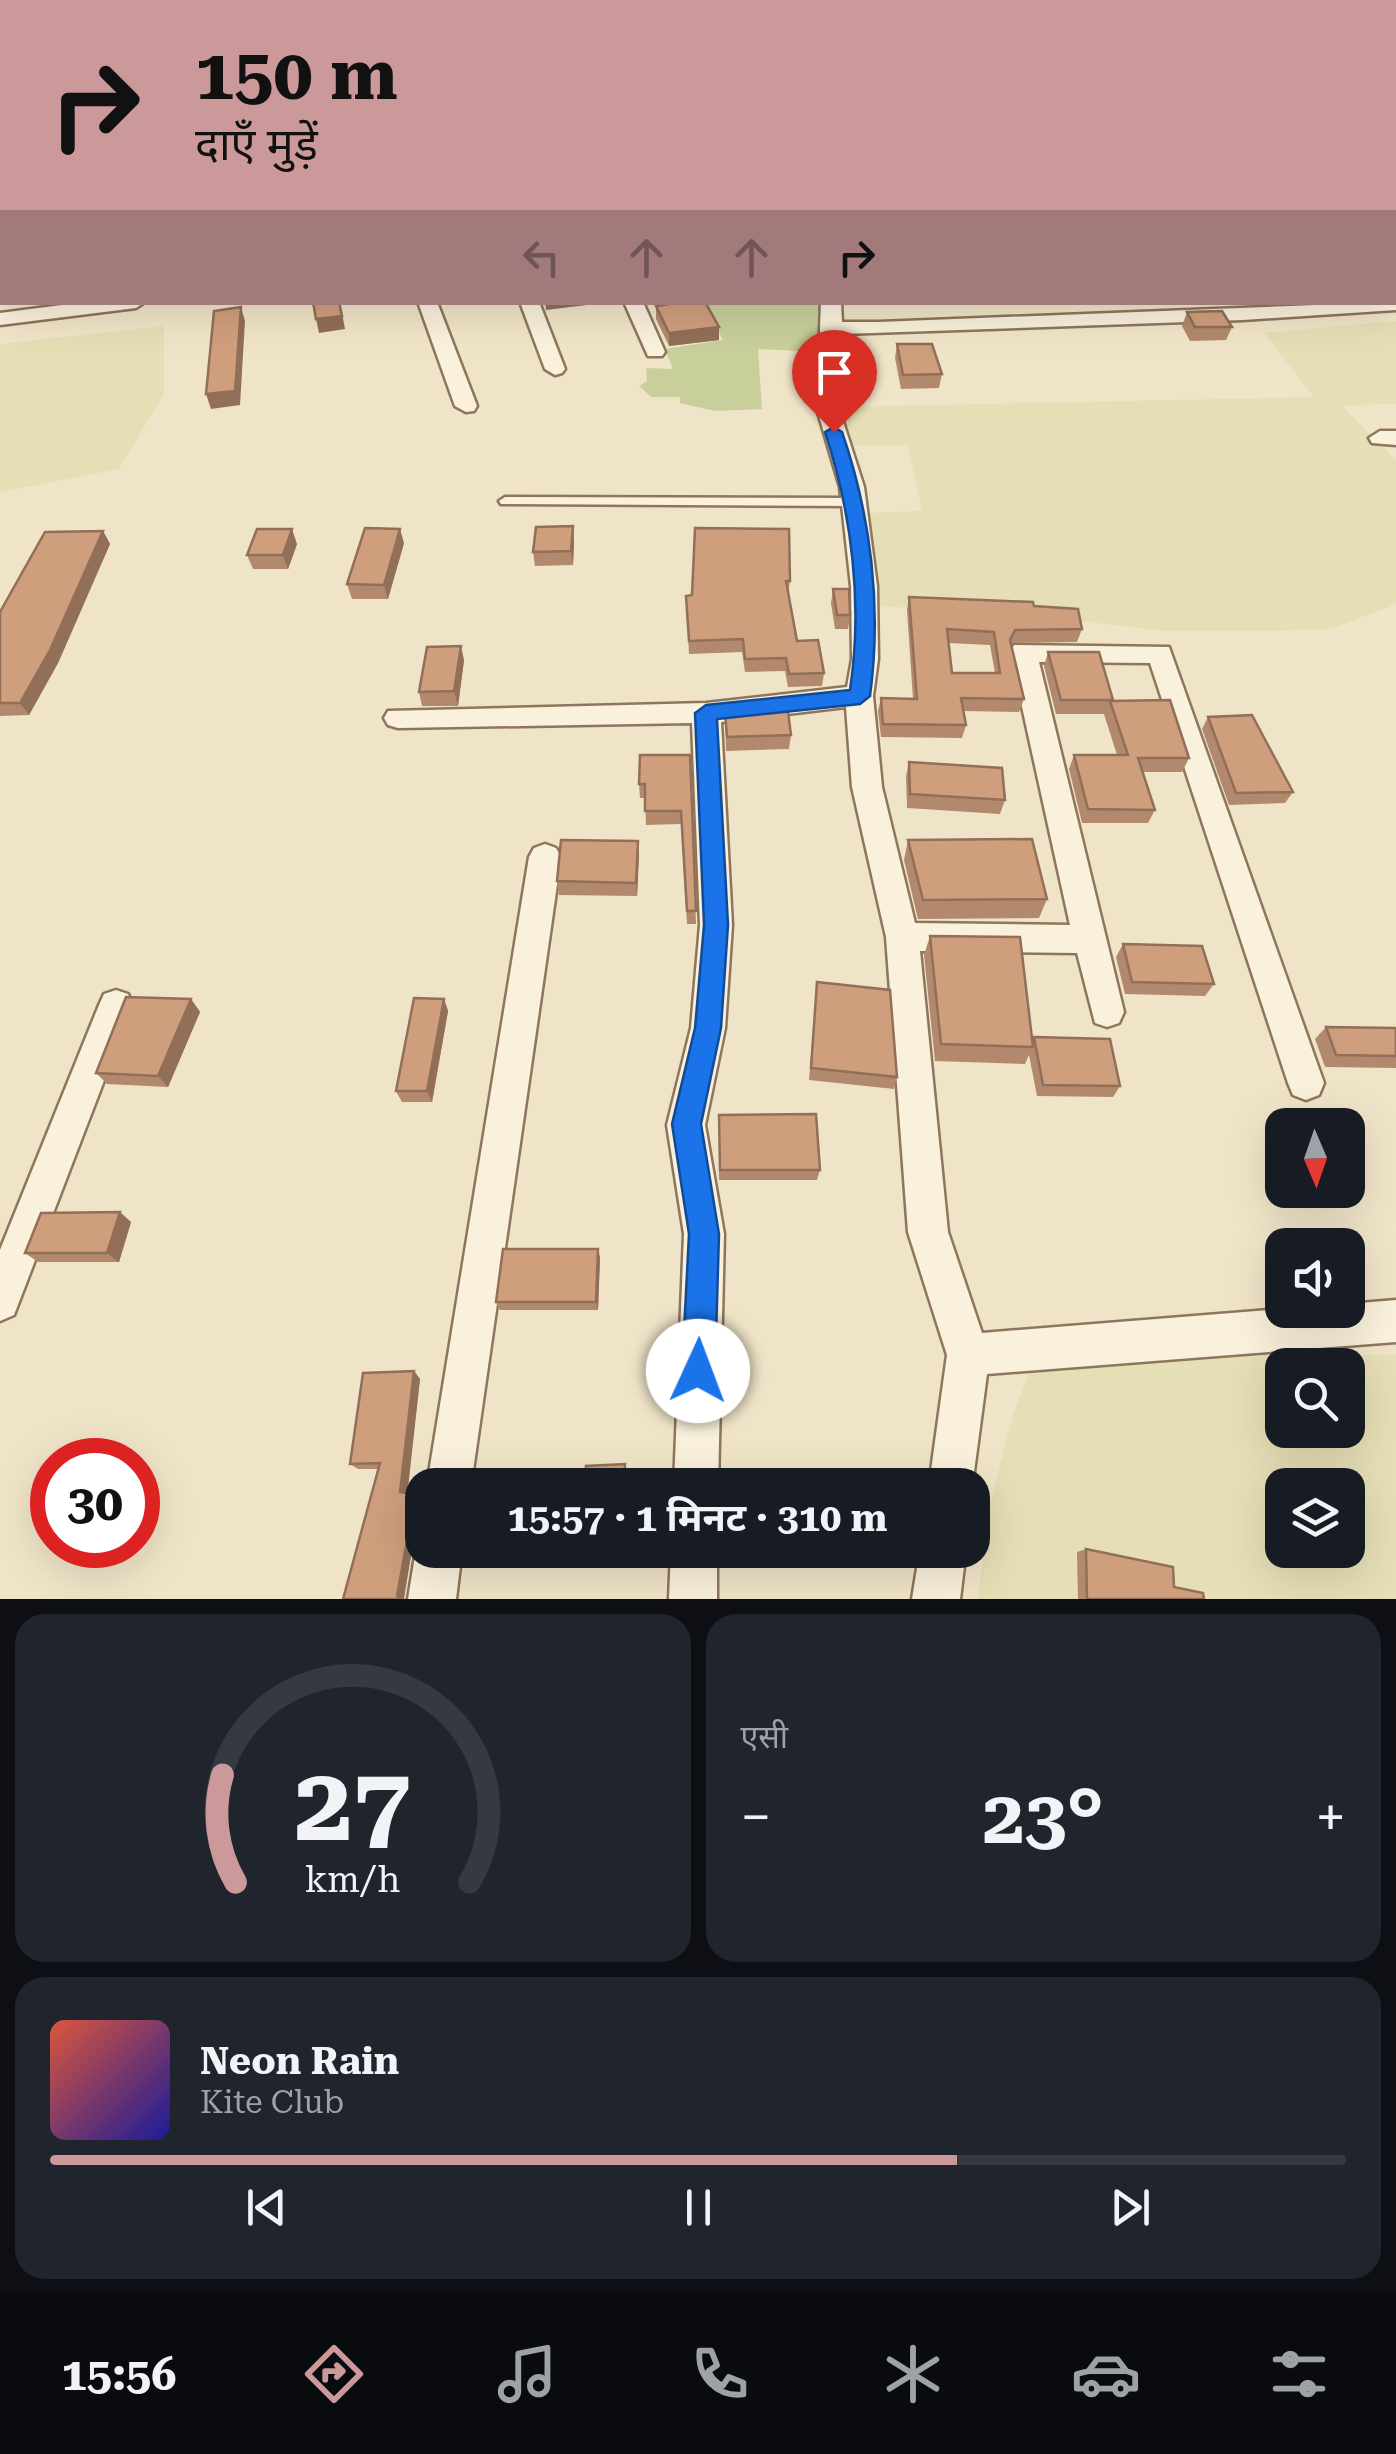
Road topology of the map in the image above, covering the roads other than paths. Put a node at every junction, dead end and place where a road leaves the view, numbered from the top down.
1 (113, 305) edge
2 (429, 305) edge
3 (530, 305) edge
4 (634, 305) edge
5 (1381, 305) edge
6 (832, 315) edge
7 (0, 320) edge
8 (656, 352) dead end
9 (555, 369) dead end
10 (466, 406) dead end
11 (506, 501) dead end
12 (854, 502) junction
13 (860, 696) junction
14 (706, 713) junction
15 (398, 718) dead end
16 (545, 857) dead end
17 (902, 937) junction
18 (1090, 940) junction
19 (116, 1004) dead end
20 (1108, 1012) dead end
21 (1306, 1083) dead end
22 (0, 1301) edge
23 (1396, 1321) edge
24 (968, 1355) junction
25 (452, 1468) edge
26 (697, 1468) edge
27 (953, 1468) edge
28 (436, 1568) edge
29 (694, 1568) edge
30 (940, 1568) edge
31 (432, 1599) edge
32 (693, 1599) edge
33 (936, 1599) edge

1 - 7 street
2 - 10 street
3 - 9 street
4 - 8 street
5 - 6 street
6 - 12 street
11 - 12 lane
12 - 13 street
13 - 14 street
13 - 17 street
14 - 15 street
14 - 26 street
16 - 25 street
17 - 18 street
17 - 24 street
18 - 20 street
18 - 21 street
19 - 22 street
23 - 24 street
24 - 27 street
28 - 31 street
29 - 32 street
30 - 33 street

